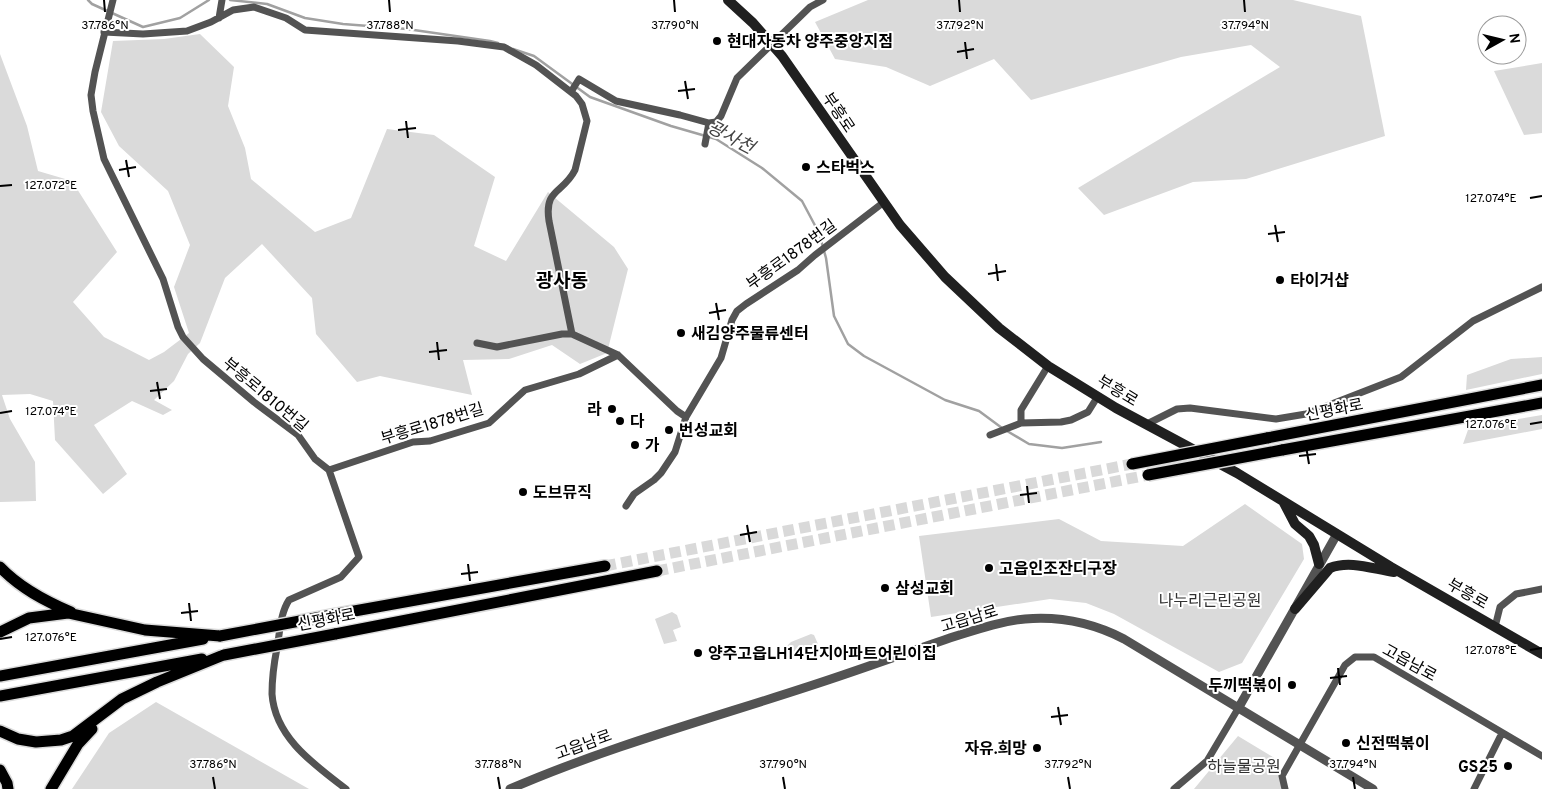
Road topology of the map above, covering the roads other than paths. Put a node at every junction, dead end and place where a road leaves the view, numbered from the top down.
1 (112, 0) edge
2 (222, 0) edge
3 (728, 0) edge
4 (823, 0) edge
5 (220, 16) junction
6 (104, 32) junction
7 (772, 44) junction
8 (572, 92) junction
9 (709, 123) junction
10 (705, 143) dead end
11 (884, 202) junction
12 (1542, 287) edge
13 (572, 334) junction
14 (477, 343) dead end
15 (618, 355) junction
16 (1048, 366) junction
17 (1542, 385) edge
18 (1098, 396) junction
19 (1542, 403) edge
20 (686, 416) junction
21 (1021, 423) junction
22 (1147, 424) junction
23 (990, 435) dead end
24 (1132, 464) tunnel mouth
25 (329, 470) junction
26 (1148, 475) tunnel mouth
27 (1283, 500) junction
28 (626, 506) dead end
29 (1337, 534) junction
30 (1319, 564) junction
31 (605, 566) tunnel mouth
32 (0, 567) edge
33 (657, 571) tunnel mouth
34 (1401, 572) junction
35 (1542, 589) edge
36 (1295, 609) junction
37 (82, 617) junction
38 (1495, 627) junction
39 (0, 632) edge
40 (220, 636) junction
41 (1542, 654) edge
42 (222, 656) junction
43 (0, 676) edge
44 (0, 696) edge
45 (114, 706) junction
46 (1239, 707) junction
47 (0, 731) edge
48 (1502, 733) junction
49 (1299, 745) junction
50 (1542, 756) edge
51 (0, 770) edge
52 (8, 789) edge
53 (51, 789) edge
54 (346, 789) edge
55 (510, 789) edge
56 (1174, 789) edge
57 (1285, 789) edge
58 (1373, 789) edge
59 (1474, 789) edge

1 - 6 street, 부흥로1810번길
2 - 5 street
3 - 7 main road, 부흥로
4 - 7 street
5 - 6 street
5 - 8 street
6 - 25 street, 부흥로1810번길
7 - 9 street
7 - 11 main road, 부흥로
8 - 9 street
8 - 13 street
9 - 10 street
11 - 16 main road, 부흥로
11 - 20 street, 부흥로1878번길
12 - 22 street
13 - 14 street
13 - 15 street
15 - 20 street
15 - 25 street, 부흥로1878번길
16 - 18 main road, 부흥로
16 - 21 street
17 - 24 highway, 신평화로, bridge
18 - 21 street
18 - 22 main road, 부흥로
19 - 26 highway, 신평화로, bridge
20 - 28 street, 부흥로1878번길
21 - 23 street
22 - 27 main road, 부흥로
25 - 54 street, 부흥로1810번길
27 - 29 main road, 부흥로
27 - 30 main road
29 - 30 street
29 - 34 main road, 부흥로
30 - 36 street
31 - 40 highway, 신평화로, bridge
32 - 37 highway
33 - 42 highway, 신평화로, bridge
34 - 36 main road
34 - 38 main road, 부흥로
35 - 38 street
36 - 46 street
37 - 39 highway
37 - 40 highway
38 - 41 main road, 부흥로
40 - 43 highway, 신평화로
42 - 44 highway, 신평화로
42 - 45 highway
45 - 47 highway
45 - 53 highway
46 - 49 street, 고읍남로
46 - 55 street, 고읍남로
46 - 56 street
48 - 49 street, 고읍남로
48 - 50 street, 고읍남로
48 - 59 street
49 - 57 street, 고읍남로
49 - 58 street, 고읍남로
51 - 52 highway

